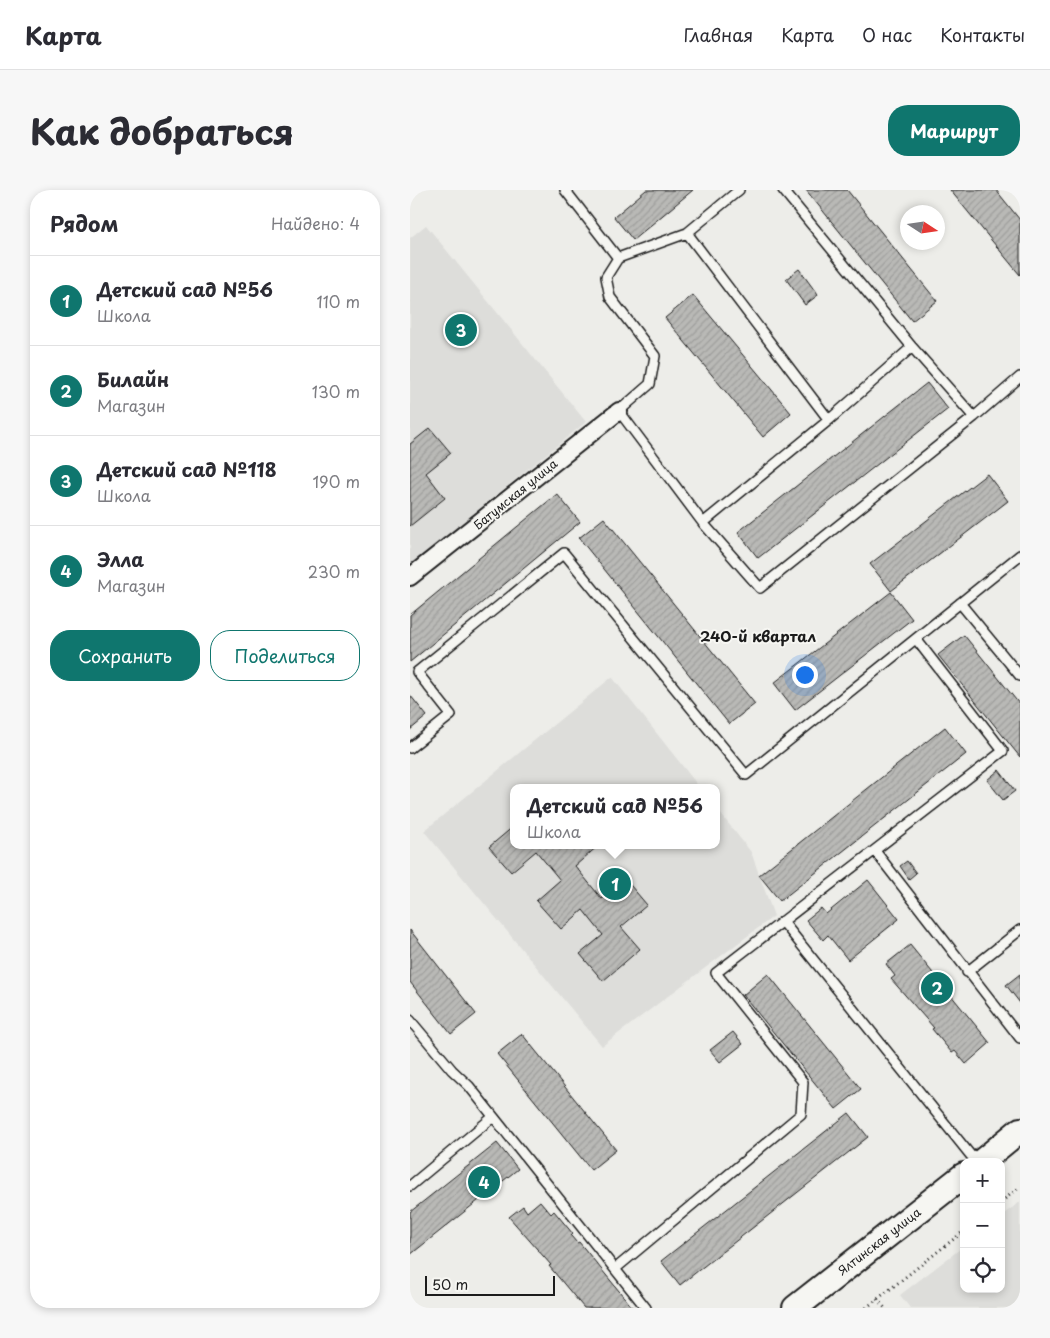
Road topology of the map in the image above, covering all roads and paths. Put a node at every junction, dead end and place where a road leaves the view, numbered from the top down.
1 (565, 190) edge
2 (739, 190) edge
3 (783, 190) edge
4 (687, 233) junction
5 (618, 258) junction
6 (912, 347) junction
7 (1018, 382) edge
8 (619, 410) junction
9 (974, 417) junction
10 (830, 420) junction
11 (703, 523) junction
12 (1020, 555) edge
13 (410, 577) edge
14 (960, 603) junction
15 (916, 639) junction
16 (1020, 676) edge
17 (410, 748) edge
18 (874, 851) junction
19 (783, 922) junction
20 (1020, 930) edge
21 (967, 972) junction
22 (410, 1020) edge
23 (1020, 1038) edge
24 (493, 1117) junction
25 (1020, 1130) edge
26 (973, 1158) edge
27 (985, 1158) edge
28 (960, 1178) edge
29 (410, 1186) edge
30 (1020, 1187) edge
31 (1005, 1199) edge
32 (960, 1234) edge
33 (615, 1269) junction
34 (877, 1299) junction
35 (646, 1308) edge
36 (795, 1308) edge
37 (866, 1308) edge
38 (885, 1308) edge

1 - 5 lane
2 - 4 lane
3 - 6 lane
4 - 5 lane
4 - 10 lane
5 - 8 lane
6 - 9 lane
6 - 10 lane
7 - 9 lane
8 - 11 lane
8 - 13 street, Батумская улица
9 - 11 lane
10 - 11 lane
12 - 14 lane
14 - 15 lane
14 - 16 lane
15 - 17 lane
15 - 18 lane
18 - 19 lane
18 - 21 lane
19 - 26 lane
19 - 33 lane
20 - 21 lane
21 - 23 lane
22 - 24 lane
24 - 29 lane
24 - 33 lane
25 - 27 main road
28 - 36 main road, Ялтинская улица
30 - 31 path
32 - 34 path
33 - 35 lane
34 - 37 path
34 - 38 path

